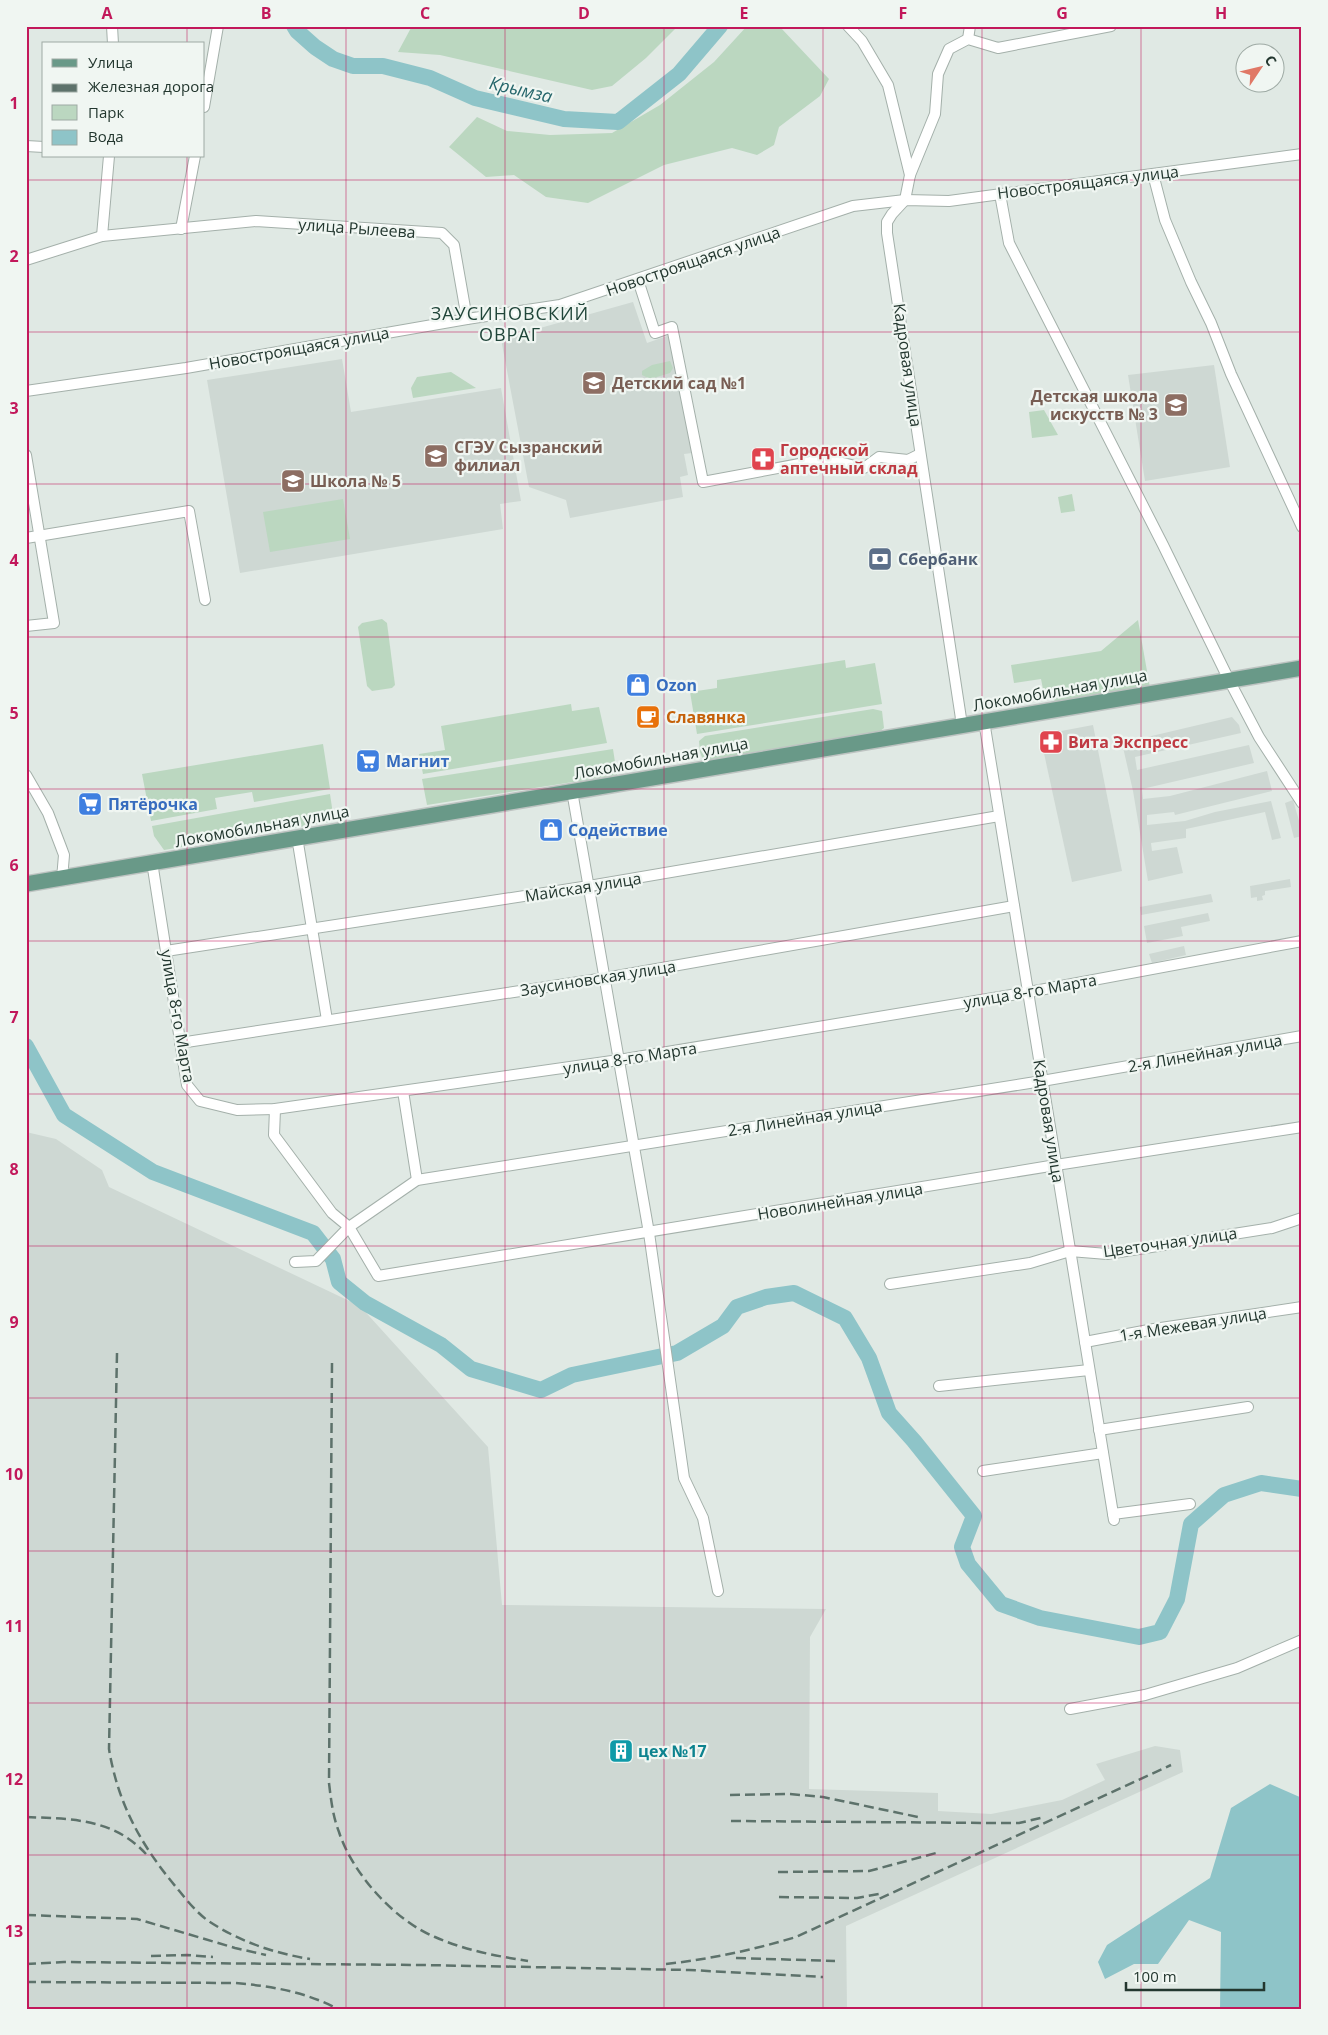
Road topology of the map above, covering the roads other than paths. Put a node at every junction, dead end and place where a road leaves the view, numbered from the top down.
1 (112, 26) edge
2 (218, 26) edge
3 (848, 26) edge
4 (970, 26) edge
5 (1111, 26) edge
6 (968, 39) junction
7 (113, 42) edge
8 (205, 102) edge
9 (26, 146) edge
10 (42, 147) edge
11 (1302, 154) edge
12 (109, 158) edge
13 (195, 158) edge
14 (1153, 174) junction
15 (910, 175) junction
16 (1000, 194) junction
17 (905, 200) junction
18 (181, 229) junction
19 (102, 236) junction
20 (26, 260) edge
21 (638, 280) junction
22 (467, 319) junction
23 (26, 391) edge
24 (920, 454) junction
25 (26, 455) edge
26 (1302, 527) edge
27 (40, 536) junction
28 (26, 538) edge
29 (205, 600) dead end
30 (26, 626) edge
31 (1302, 668) edge
32 (1229, 680) junction
33 (984, 721) junction
34 (962, 725) junction
35 (26, 775) edge
36 (572, 791) junction
37 (1302, 803) edge
38 (999, 816) junction
39 (296, 837) junction
40 (152, 862) junction
41 (62, 879) junction
42 (26, 884) edge
43 (589, 886) junction
44 (1014, 906) junction
45 (313, 928) junction
46 (1302, 941) edge
47 (166, 951) junction
48 (604, 978) junction
49 (1029, 992) junction
50 (327, 1020) junction
51 (1302, 1036) edge
52 (180, 1042) junction
53 (619, 1060) junction
54 (1042, 1081) junction
55 (403, 1091) junction
56 (275, 1109) junction
57 (1302, 1127) edge
58 (634, 1145) junction
59 (1056, 1165) junction
60 (417, 1180) junction
61 (1302, 1218) edge
62 (349, 1227) junction
63 (649, 1233) junction
64 (1070, 1251) junction
65 (295, 1262) dead end
66 (890, 1284) dead end
67 (1302, 1307) edge
68 (1085, 1342) junction
69 (1089, 1370) junction
70 (939, 1386) dead end
71 (1248, 1407) dead end
72 (1099, 1430) junction
73 (1103, 1453) junction
74 (982, 1471) dead end
75 (1190, 1504) dead end
76 (718, 1591) dead end
77 (1302, 1640) edge
78 (1070, 1709) dead end

1 - 7 street
2 - 8 street
3 - 15 street, Кадровая улица
4 - 6 street
5 - 6 street
6 - 15 street
9 - 10 street
11 - 14 street, Новостроящаяся улица
12 - 19 street
13 - 18 street
14 - 16 street, Новостроящаяся улица
14 - 26 street
15 - 17 street, Кадровая улица
16 - 17 street, Новостроящаяся улица
16 - 32 street
17 - 21 street, Новостроящаяся улица
17 - 24 street, Кадровая улица
18 - 19 street, улица Рылеева
18 - 22 street, улица Рылеева
19 - 20 street, улица Рылеева
21 - 22 street, Новостроящаяся улица
21 - 24 street
22 - 23 street, Новостроящаяся улица
24 - 34 street, Кадровая улица
25 - 27 street
27 - 28 street
27 - 29 street
27 - 30 street
31 - 32 main road, Локомобильная улица
32 - 33 main road, Локомобильная улица
32 - 37 street
33 - 34 main road, Локомобильная улица
33 - 38 street, Кадровая улица
34 - 36 main road, Локомобильная улица
35 - 41 street
36 - 39 main road, Локомобильная улица
36 - 43 street
38 - 43 street, Майская улица
38 - 44 street, Кадровая улица
39 - 40 main road, Локомобильная улица
39 - 45 street
40 - 41 main road, Локомобильная улица
40 - 47 street, улица 8-го Марта
41 - 42 main road, Локомобильная улица
43 - 45 street, Майская улица
43 - 48 street
44 - 48 street, Заусиновская улица
44 - 49 street, Кадровая улица
45 - 47 street, Майская улица
45 - 50 street
46 - 49 street, улица 8-го Марта
47 - 52 street, улица 8-го Марта
48 - 50 street, Заусиновская улица
48 - 53 street
49 - 53 street, улица 8-го Марта
49 - 54 street, Кадровая улица
50 - 52 street, Заусиновская улица
51 - 54 street, 2-я Линейная улица
52 - 56 street, улица 8-го Марта
53 - 55 street, улица 8-го Марта
53 - 58 street
54 - 58 street, 2-я Линейная улица
54 - 59 street, Кадровая улица
55 - 56 street, улица 8-го Марта
55 - 60 street
56 - 62 street
57 - 59 street, Новолинейная улица
58 - 60 street, 2-я Линейная улица
58 - 63 street
59 - 63 street, Новолинейная улица
59 - 64 street, Кадровая улица
60 - 62 street, 2-я Линейная улица
61 - 64 street, Цветочная улица
62 - 63 street, Новолинейная улица
62 - 65 street, 2-я Линейная улица
63 - 76 street
64 - 66 street, Цветочная улица
64 - 68 street, Кадровая улица
67 - 68 street, 1-я Межевая улица
68 - 69 street, Кадровая улица
69 - 70 street
69 - 72 street, Кадровая улица
71 - 72 street
72 - 73 street, Кадровая улица
73 - 74 street
73 - 75 street, Кадровая улица
77 - 78 street

